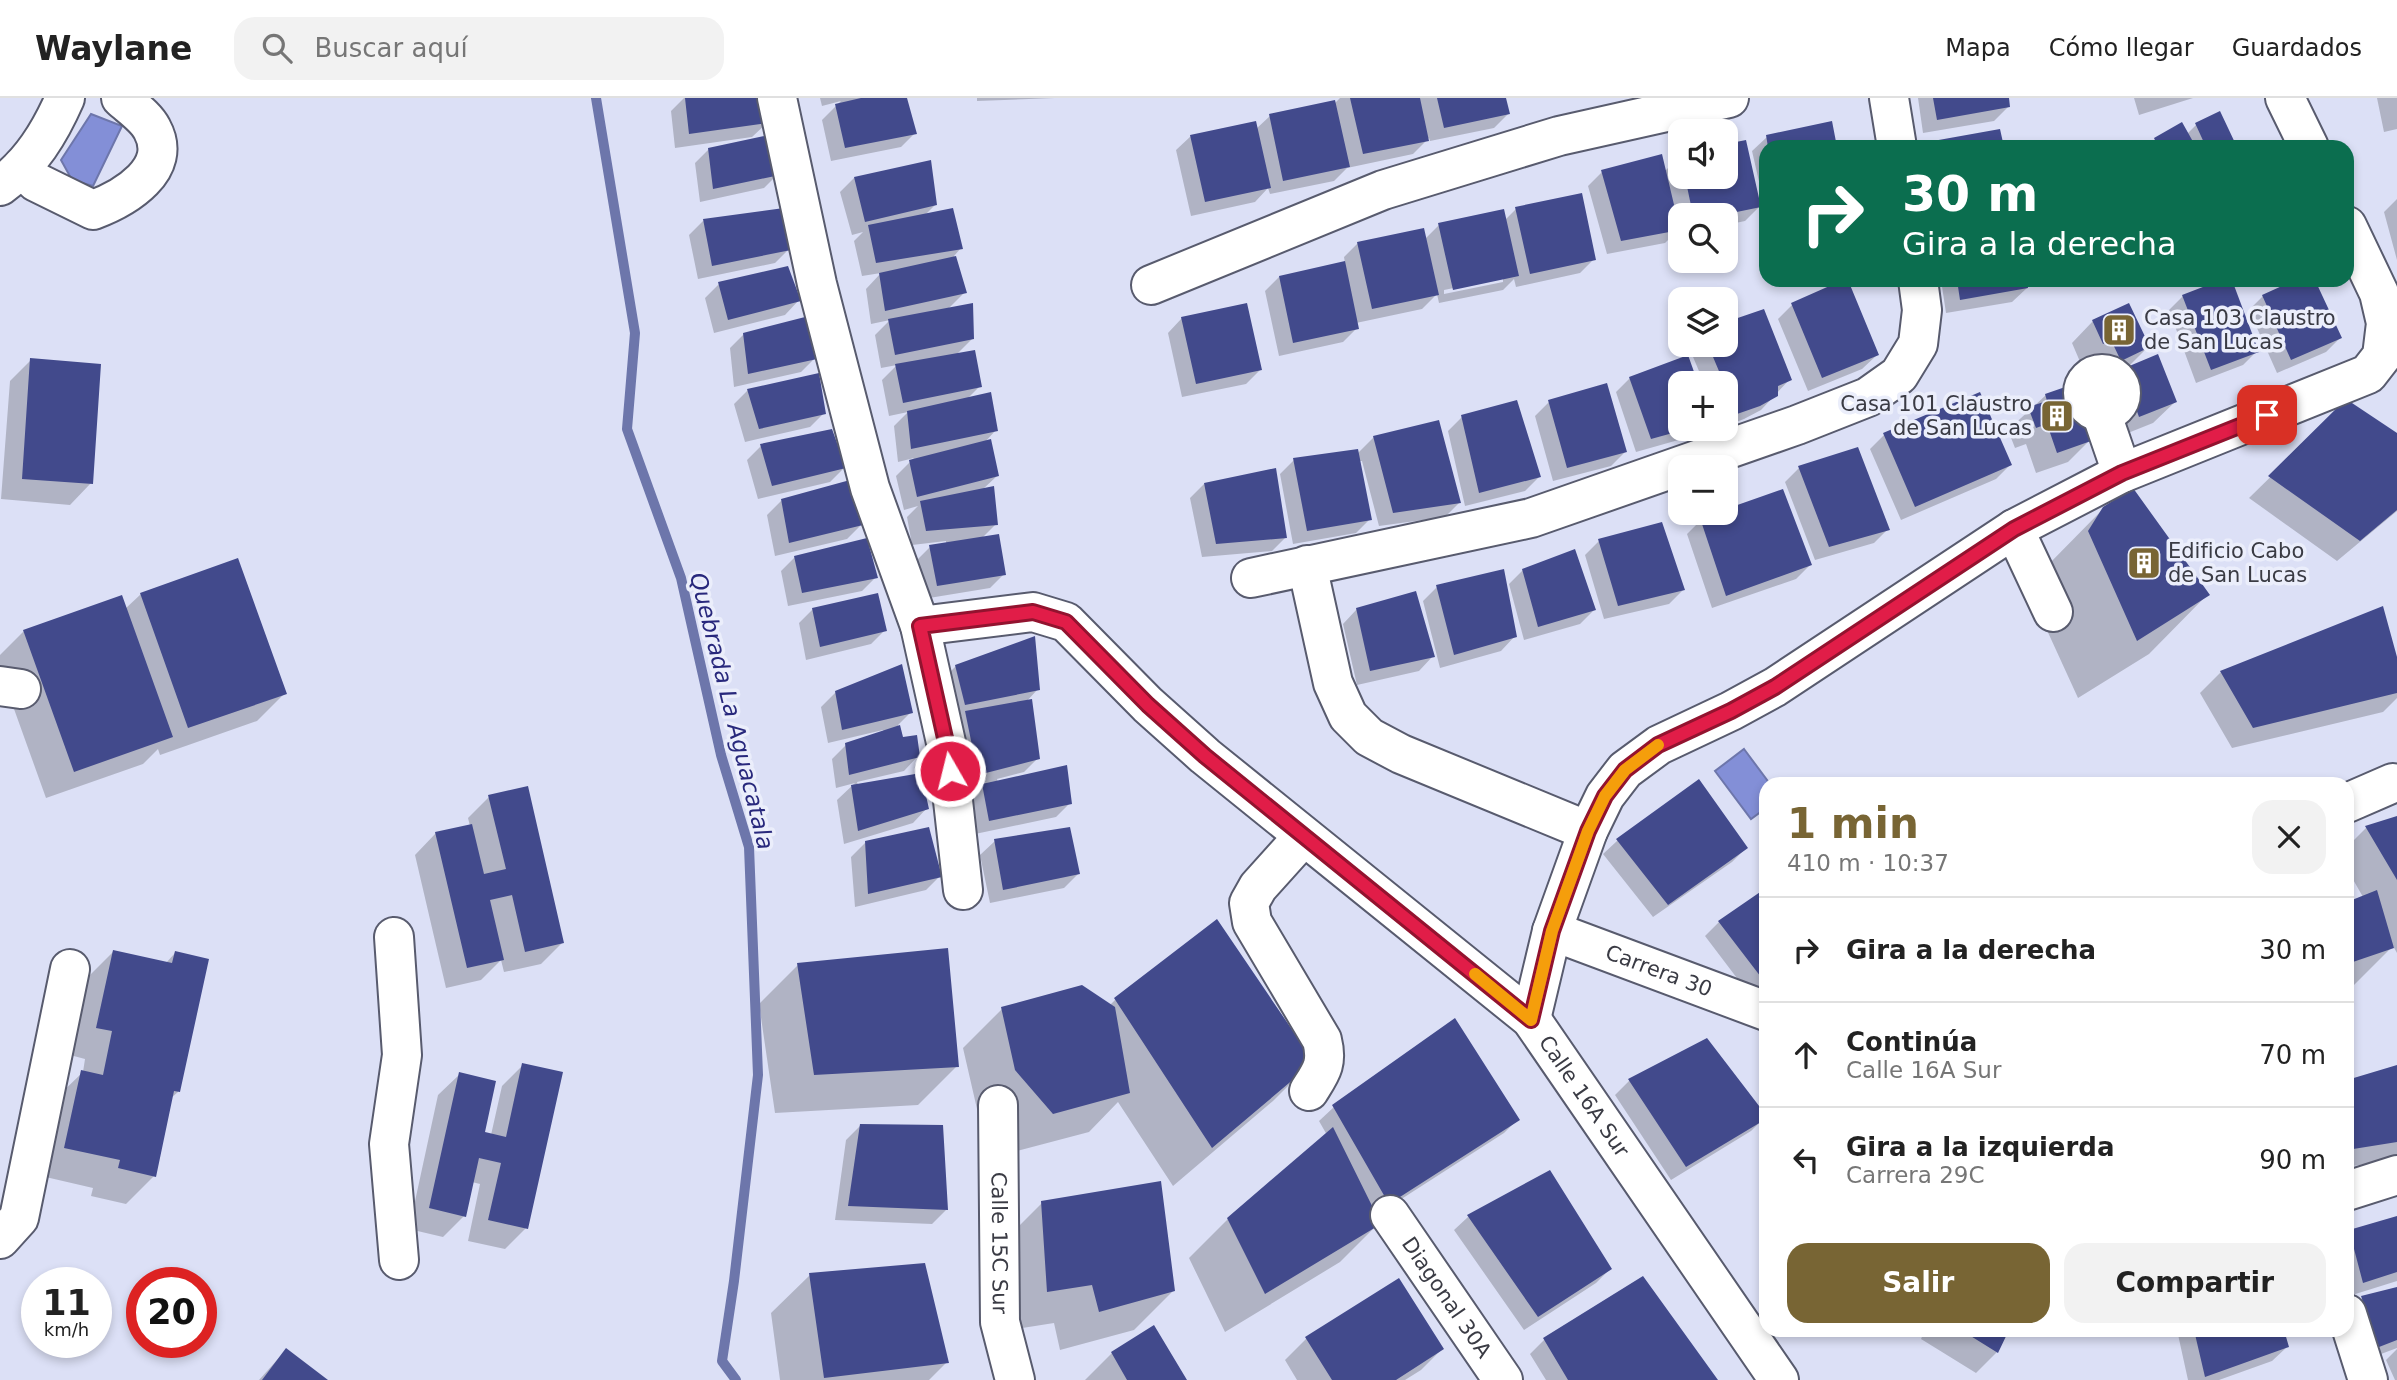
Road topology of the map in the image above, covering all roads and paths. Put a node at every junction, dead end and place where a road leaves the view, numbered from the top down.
1 (65, 98) edge
2 (121, 98) edge
3 (777, 98) edge
4 (1729, 98) edge
5 (1889, 98) edge
6 (2285, 98) edge
7 (1896, 140) edge
8 (2306, 140) edge
9 (11, 176) edge
10 (2354, 241) edge
11 (1151, 285) dead end
12 (1919, 287) edge
13 (2101, 412) dead end
14 (2122, 473) junction
15 (2014, 529) junction
16 (1307, 565) junction
17 (1251, 578) dead end
18 (2053, 612) dead end
19 (920, 626) junction
20 (2393, 783) dead end
21 (2354, 800) edge
22 (1588, 831) junction
23 (1303, 837) junction
24 (963, 890) dead end
25 (1552, 931) junction
26 (394, 937) dead end
27 (70, 969) dead end
28 (1759, 1008) edge
29 (1531, 1020) junction
30 (1308, 1091) dead end
31 (998, 1105) dead end
32 (2397, 1175) edge
33 (2354, 1189) edge
34 (1390, 1215) dead end
35 (0, 1240) edge
36 (399, 1260) dead end
37 (2354, 1336) edge
38 (1015, 1380) edge
39 (1503, 1380) edge
40 (1779, 1380) edge
41 (2368, 1380) edge

1 - 9 street
2 - 9 street
3 - 19 street
4 - 11 street
5 - 7 street
6 - 8 street
10 - 14 street
12 - 16 street
13 - 14 street
14 - 15 street
15 - 18 street
15 - 22 street
16 - 17 street
16 - 22 street
19 - 23 street, Calle 16A Sur
19 - 24 street
20 - 21 street
22 - 25 street
23 - 29 street, Calle 16A Sur
23 - 30 street
25 - 28 street, Carrera 30
25 - 29 street
26 - 36 street
27 - 35 street
29 - 40 street, Calle 16A Sur
31 - 38 street, Calle 15C Sur
32 - 33 street
34 - 39 street, Diagonal 30A
37 - 41 street

